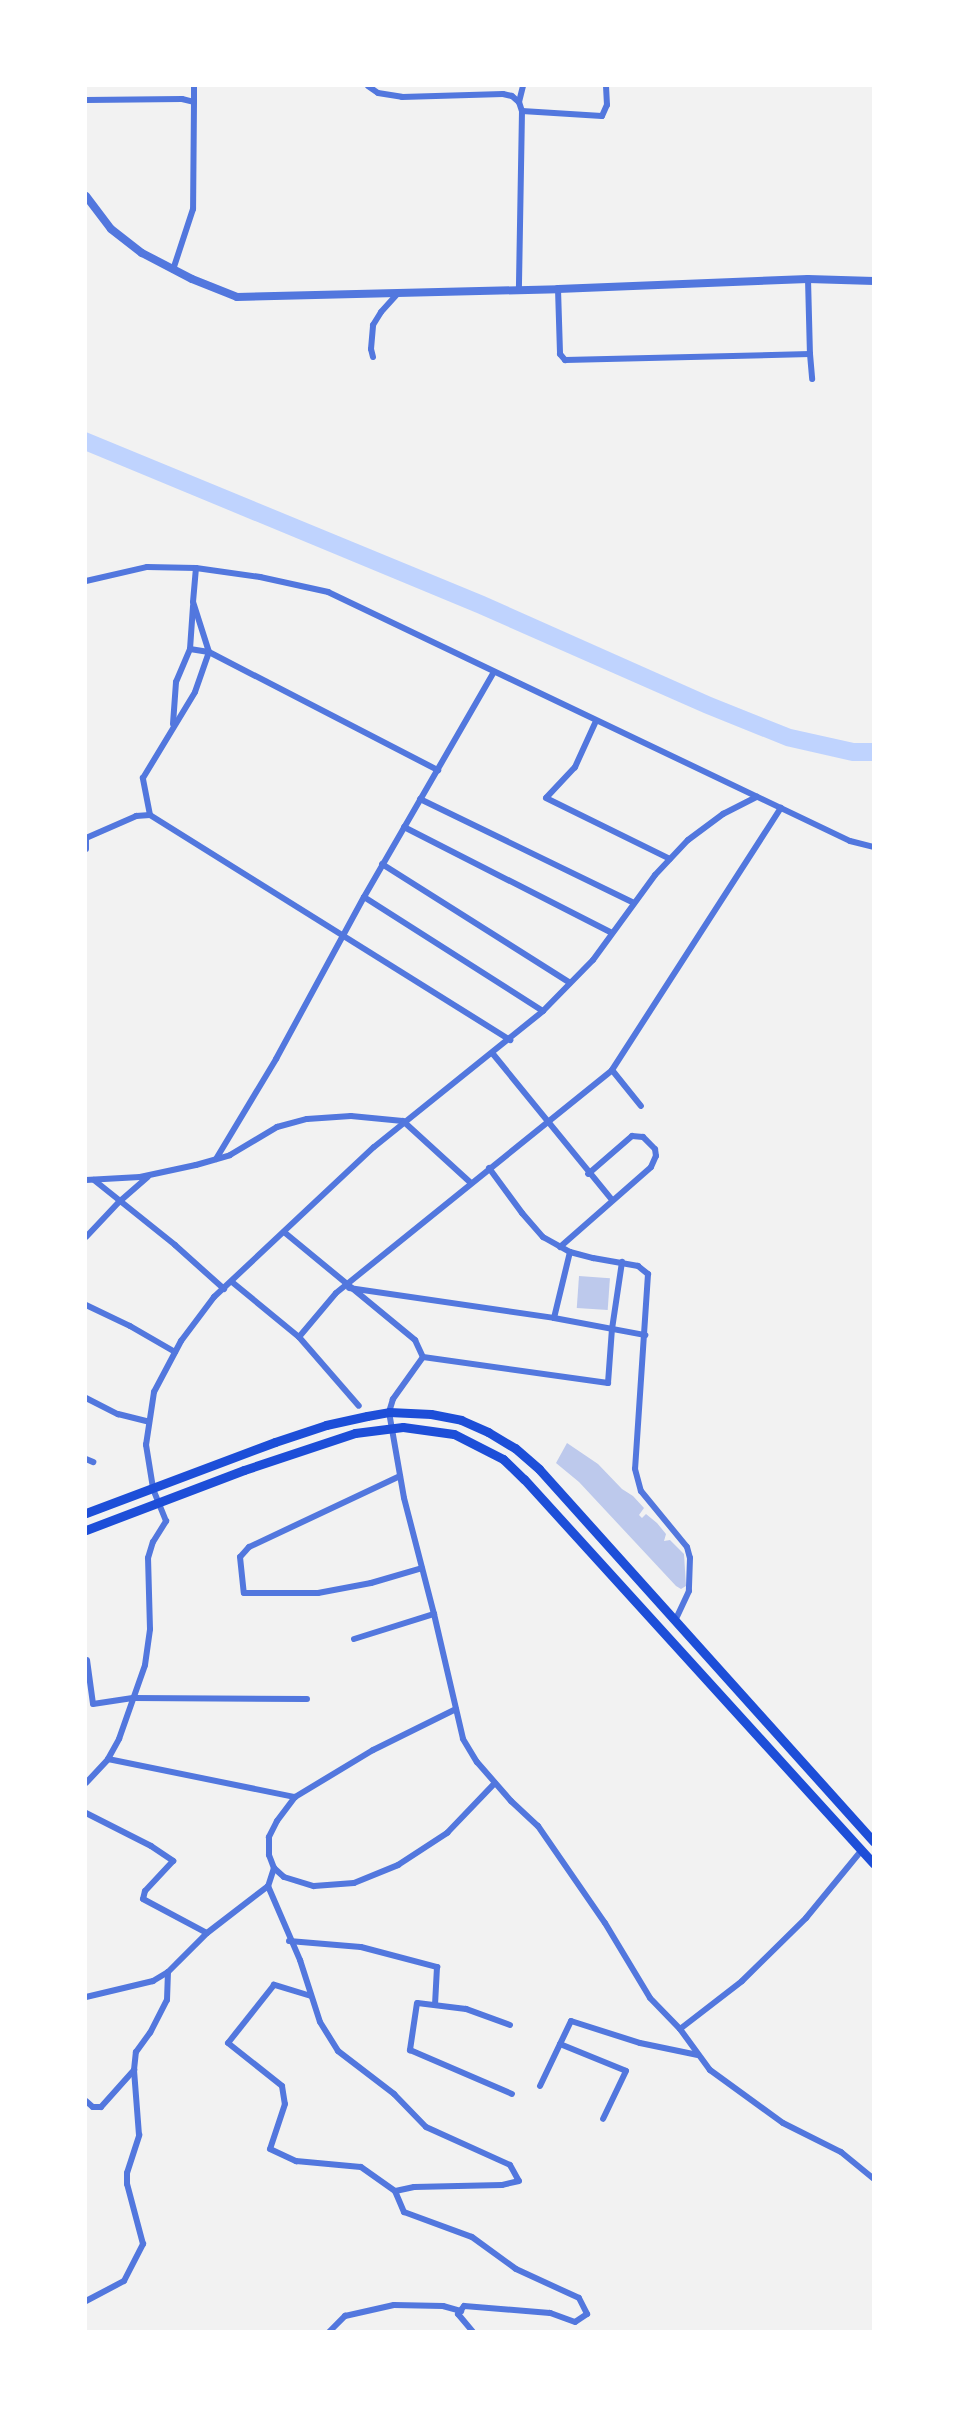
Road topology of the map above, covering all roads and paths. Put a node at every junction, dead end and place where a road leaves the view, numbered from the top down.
1 (194, 86) edge
2 (368, 86) edge
3 (523, 86) edge
4 (606, 86) edge
5 (86, 100) edge
6 (194, 102) junction
7 (519, 102) junction
8 (522, 111) junction
9 (86, 199) edge
10 (173, 270) junction
11 (808, 279) junction
12 (873, 281) edge
13 (558, 289) junction
14 (519, 290) junction
15 (398, 293) junction
16 (810, 354) junction
17 (373, 357) dead end
18 (812, 379) dead end
19 (196, 568) junction
20 (86, 581) edge
21 (193, 602) junction
22 (190, 649) junction
23 (199, 650) junction
24 (209, 652) junction
25 (186, 660) junction
26 (494, 672) junction
27 (597, 721) junction
28 (173, 728) junction
29 (438, 770) junction
30 (757, 797) junction
31 (420, 799) junction
32 (781, 808) junction
33 (150, 815) junction
34 (404, 827) junction
35 (86, 838) edge
36 (873, 847) edge
37 (86, 849) edge
38 (670, 858) junction
39 (382, 864) junction
40 (363, 897) junction
41 (634, 903) junction
42 (612, 933) junction
43 (342, 935) junction
44 (570, 983) junction
45 (543, 1011) junction
46 (510, 1040) junction
47 (493, 1054) junction
48 (612, 1070) junction
49 (641, 1106) dead end
50 (403, 1121) junction
51 (548, 1121) junction
52 (216, 1159) junction
53 (489, 1168) junction
54 (588, 1173) junction
55 (150, 1175) junction
56 (86, 1180) edge
57 (94, 1180) junction
58 (471, 1183) junction
59 (612, 1200) junction
60 (119, 1202) junction
61 (284, 1233) junction
62 (86, 1237) edge
63 (560, 1247) junction
64 (570, 1252) junction
65 (622, 1262) junction
66 (232, 1282) junction
67 (347, 1286) junction
68 (224, 1289) junction
69 (86, 1305) edge
70 (554, 1318) junction
71 (612, 1329) junction
72 (645, 1335) junction
73 (299, 1337) junction
74 (175, 1352) junction
75 (423, 1357) junction
76 (86, 1398) edge
77 (359, 1406) dead end
78 (389, 1412) junction
79 (149, 1422) junction
80 (391, 1428) junction
81 (86, 1459) edge
82 (93, 1462) dead end
83 (400, 1476) junction
84 (153, 1488) junction
85 (160, 1502) junction
86 (86, 1513) edge
87 (86, 1530) edge
88 (422, 1568) junction
89 (435, 1614) junction
90 (676, 1619) junction
91 (354, 1639) dead end
92 (87, 1660) dead end
93 (133, 1698) junction
94 (307, 1699) dead end
95 (456, 1709) junction
96 (108, 1759) junction
97 (86, 1783) edge
98 (495, 1783) junction
99 (295, 1797) junction
100 (86, 1813) edge
101 (873, 1842) edge
102 (861, 1851) junction
103 (873, 1864) edge
104 (274, 1868) junction
105 (268, 1886) junction
106 (207, 1933) junction
107 (289, 1941) junction
108 (168, 1972) junction
109 (311, 1996) junction
110 (86, 1997) edge
111 (435, 2005) junction
112 (510, 2025) dead end
113 (680, 2029) junction
114 (560, 2044) junction
115 (699, 2056) junction
116 (134, 2070) junction
117 (540, 2086) dead end
118 (512, 2094) dead end
119 (86, 2101) edge
120 (603, 2119) dead end
121 (873, 2179) edge
122 (395, 2191) junction
123 (86, 2301) edge
124 (461, 2311) junction
125 (329, 2331) edge
126 (473, 2331) edge

1 - 6 street
2 - 7 street
3 - 7 street
4 - 8 street
5 - 6 street
6 - 10 street
7 - 8 street
8 - 14 street
9 - 10 street
10 - 15 street
11 - 12 street
11 - 13 street
11 - 16 street
13 - 14 street
13 - 16 street
14 - 15 street
15 - 17 street
16 - 18 street
19 - 20 street
19 - 21 street
19 - 26 street
21 - 22 street
21 - 24 street
22 - 23 street
22 - 25 street
23 - 24 street
23 - 25 street
24 - 28 street
24 - 29 street
25 - 28 street
26 - 27 street
26 - 29 street
27 - 30 street
27 - 38 street
28 - 33 street
29 - 31 street
30 - 32 street
30 - 38 street
31 - 34 street
31 - 41 street
32 - 36 street
32 - 48 street
33 - 35 street
33 - 43 street
34 - 39 street
34 - 42 street
35 - 37 street
38 - 41 street
39 - 40 street
39 - 44 street
40 - 43 street
40 - 45 street
41 - 42 street
42 - 44 street
43 - 46 street
43 - 52 street
44 - 45 street
45 - 46 street
46 - 47 street
47 - 50 street
47 - 51 street
48 - 49 street
48 - 51 street
50 - 52 street
50 - 58 street
50 - 61 street
51 - 53 street
51 - 54 street
52 - 55 street
53 - 58 street
53 - 63 street
54 - 59 street
54 - 59 street
55 - 57 street
55 - 60 street
56 - 57 street
57 - 60 street
58 - 67 street
59 - 63 street
60 - 62 street
60 - 68 street
61 - 66 street
61 - 67 street
63 - 64 street
64 - 65 street
64 - 70 street
65 - 71 street
65 - 72 street
66 - 68 street
66 - 73 street
67 - 70 street
67 - 73 street
67 - 75 street
68 - 74 street
69 - 74 street
70 - 71 street
71 - 72 street
71 - 75 street
72 - 90 street
73 - 77 street
74 - 79 street
75 - 78 street
76 - 79 street
78 - 80 street
78 - 84 main road
78 - 90 main road
79 - 84 street
80 - 83 street
80 - 85 main road
80 - 102 main road
81 - 82 street
83 - 88 street
83 - 88 street
84 - 85 street
84 - 86 main road
85 - 87 main road
85 - 93 street
88 - 89 street
89 - 91 street
89 - 95 street
90 - 101 main road
92 - 93 street
93 - 94 street
93 - 96 street
95 - 98 street
95 - 99 street
96 - 97 street
96 - 99 street
98 - 104 street
98 - 113 street
99 - 104 street
100 - 106 street
102 - 103 main road
102 - 113 street
104 - 105 street
105 - 106 street
105 - 107 street
106 - 108 street
107 - 109 street
107 - 111 street
108 - 110 street
108 - 116 street
109 - 122 street
109 - 122 street
111 - 112 street
111 - 118 street
113 - 115 street
114 - 115 street
114 - 117 street
114 - 120 street
115 - 121 street
116 - 119 street
116 - 123 street
122 - 124 street
124 - 125 street
124 - 126 street

